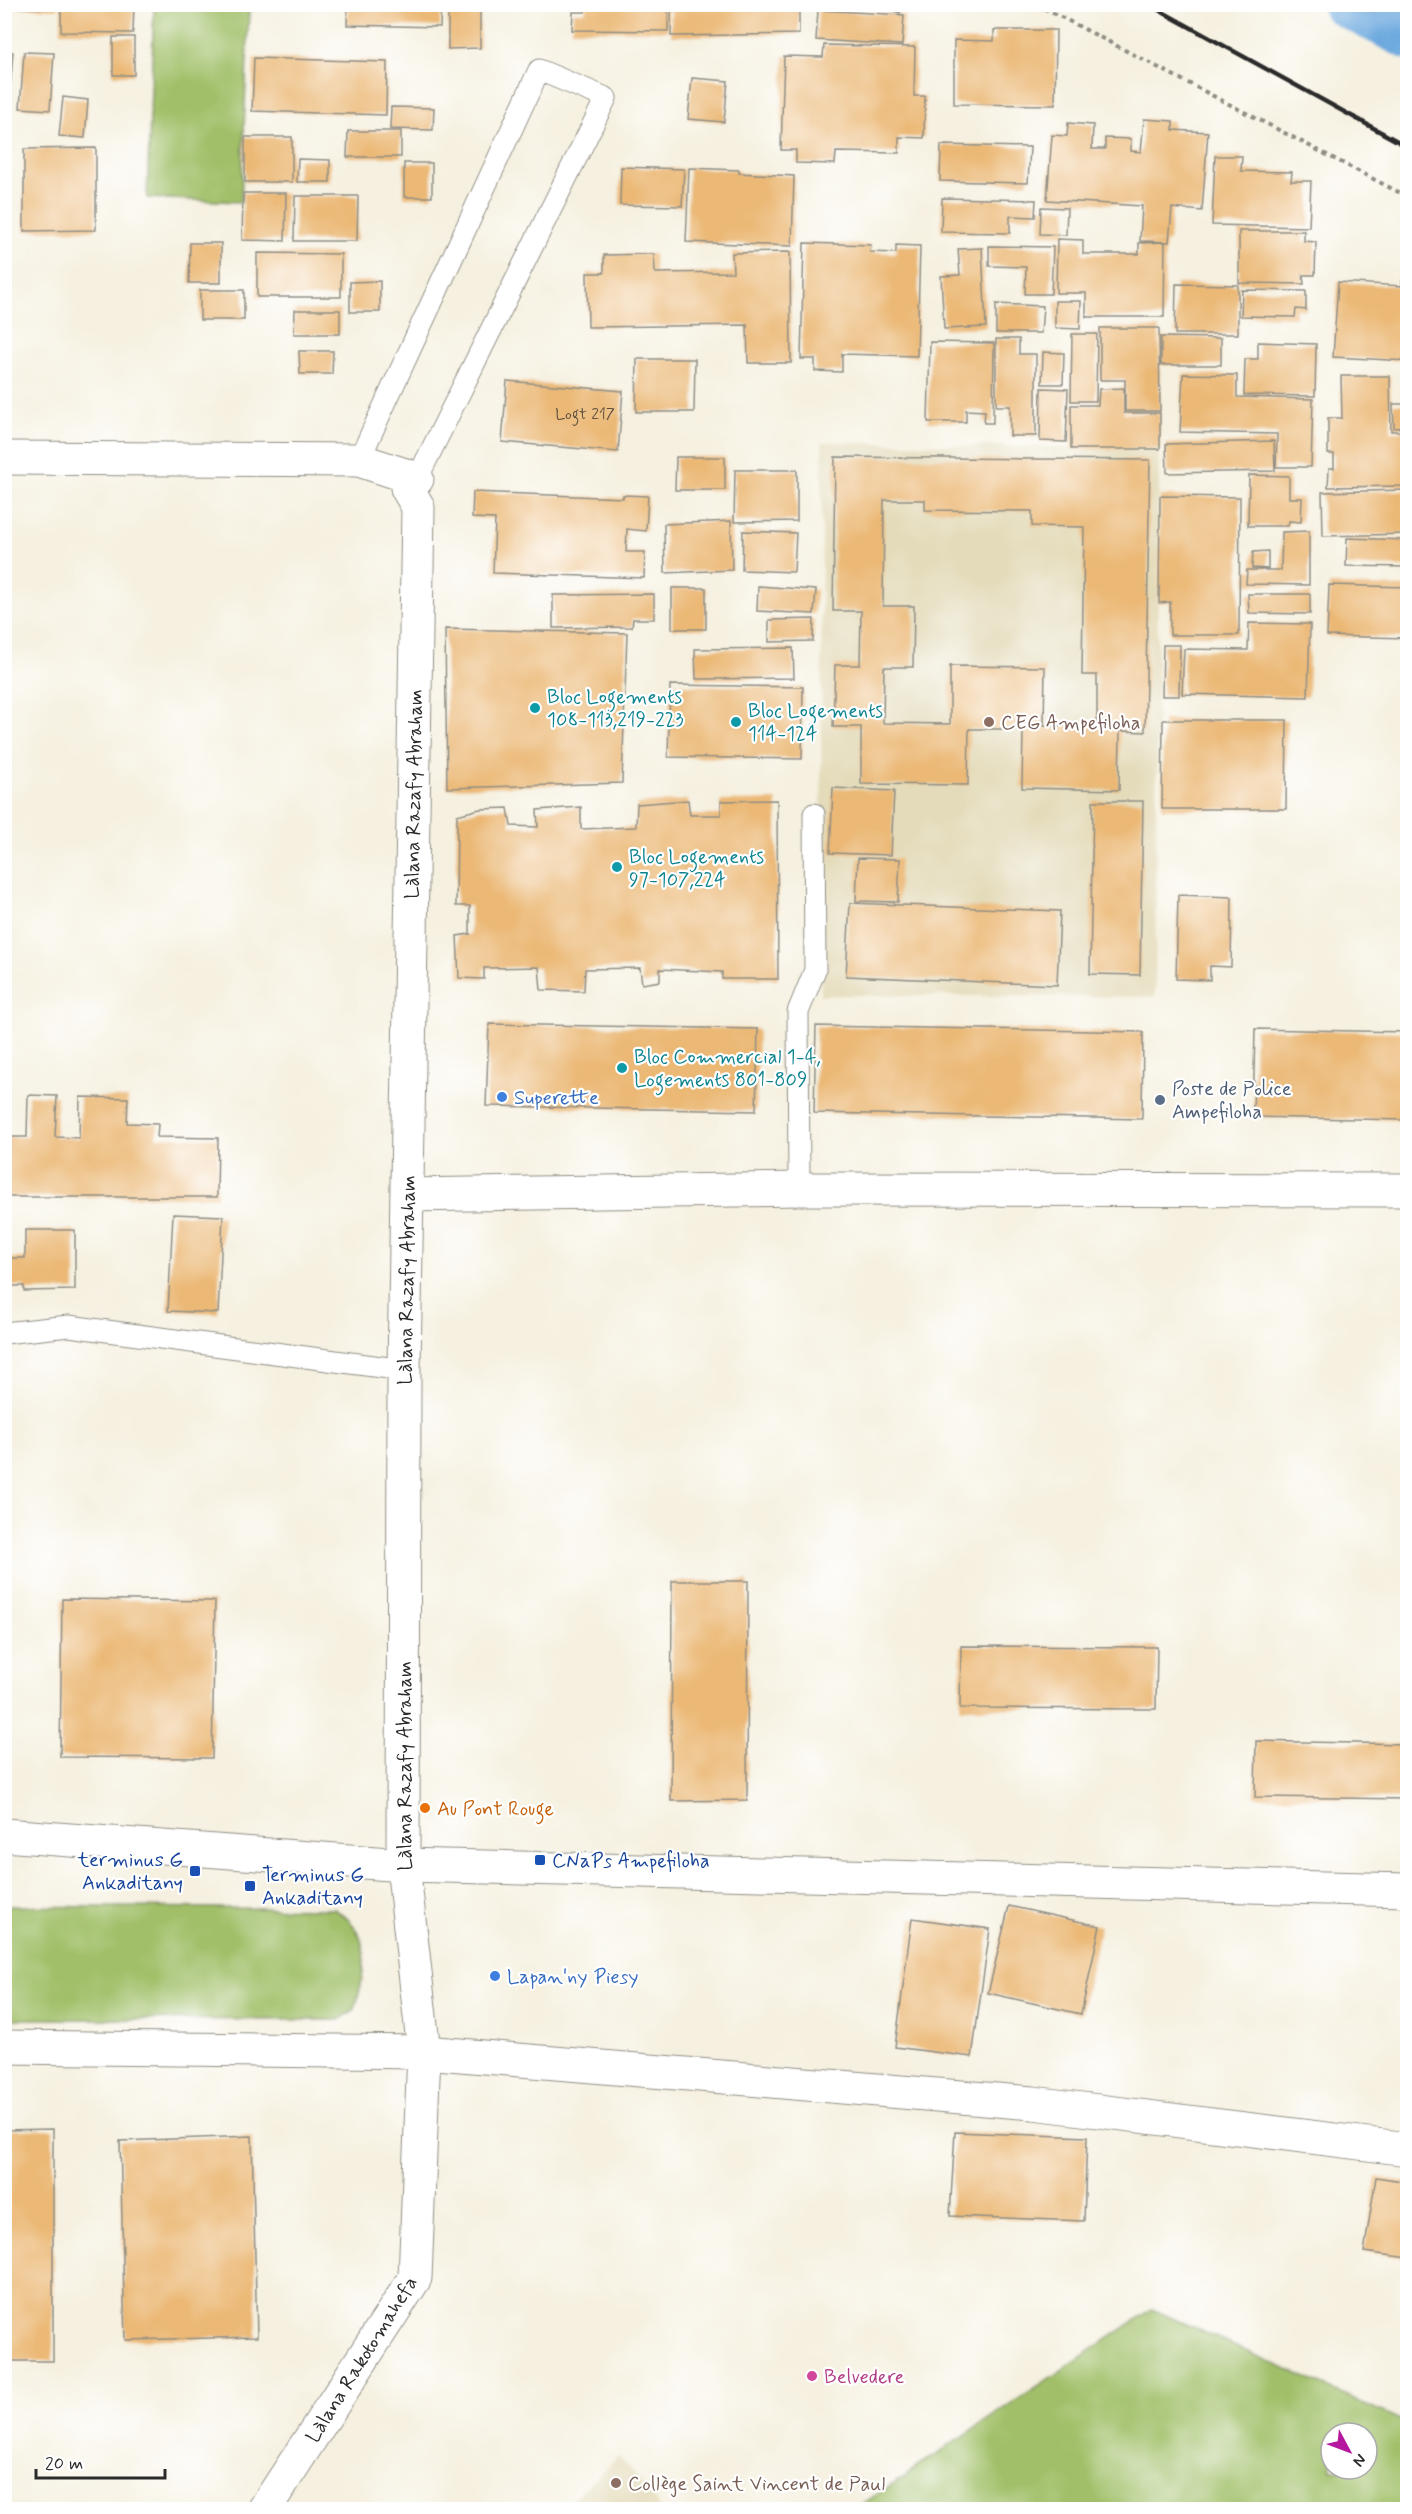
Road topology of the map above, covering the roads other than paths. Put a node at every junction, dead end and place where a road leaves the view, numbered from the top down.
1 (4, 458) edge
2 (359, 460) junction
3 (418, 493) junction
4 (814, 814) dead end
5 (799, 1188) junction
6 (1407, 1190) edge
7 (407, 1195) junction
8 (4, 1333) edge
9 (404, 1370) junction
10 (4, 1835) edge
11 (403, 1865) junction
12 (1407, 1890) edge
13 (4, 2047) edge
14 (424, 2052) junction
15 (1407, 2149) edge
16 (264, 2510) edge

1 - 2 street
2 - 3 street
2 - 3 lane
3 - 7 street, Làlana Razafy Abraham
4 - 5 lane
5 - 6 street
5 - 7 street
7 - 9 street, Làlana Razafy Abraham
8 - 9 lane
9 - 11 street, Làlana Razafy Abraham
10 - 11 street
11 - 12 street
11 - 14 street, Làlana Razafy Abraham
13 - 14 street
14 - 15 street
14 - 16 street, Làlana Rakotomahefa

